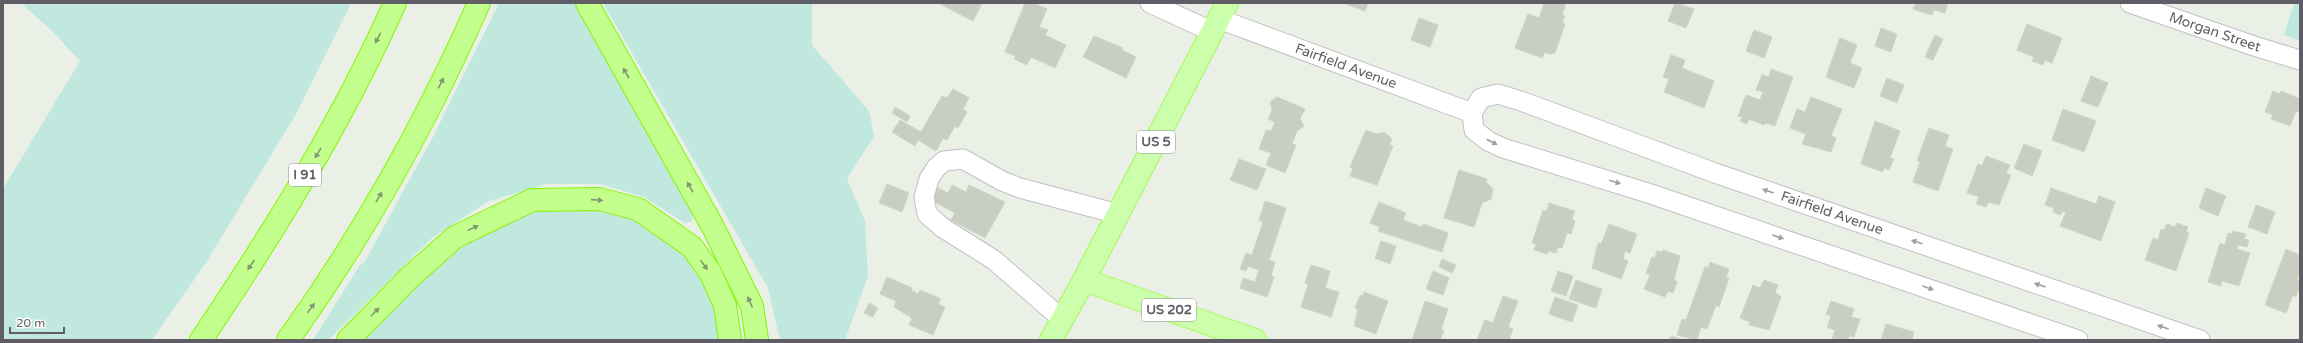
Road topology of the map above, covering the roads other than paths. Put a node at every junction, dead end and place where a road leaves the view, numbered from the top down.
1 (395, 3) edge
2 (479, 3) edge
3 (587, 3) edge
4 (1150, 3) edge
5 (2130, 3) edge
6 (1220, 18) edge
7 (2300, 60) edge
8 (1472, 113) junction
9 (1118, 214) junction
10 (1084, 280) junction
11 (1062, 319) junction
12 (201, 340) edge
13 (288, 340) edge
14 (348, 340) edge
15 (730, 340) edge
16 (757, 340) edge
17 (1051, 340) edge
18 (1255, 340) edge
19 (2078, 340) edge
20 (2200, 340) edge

1 -> 12 highway, I 91
13 -> 2 highway
16 -> 3 highway
4 - 6 street, Fairfield Avenue
5 - 7 street, Morgan Street
6 - 8 street, Fairfield Avenue
6 - 9 main road, US 5
8 -> 19 street
20 -> 8 street, Fairfield Avenue
9 - 10 main road, US 5
9 - 11 street
10 - 11 main road, US 5
10 - 18 main road, US 202
11 - 17 main road, US 5
14 -> 15 highway

